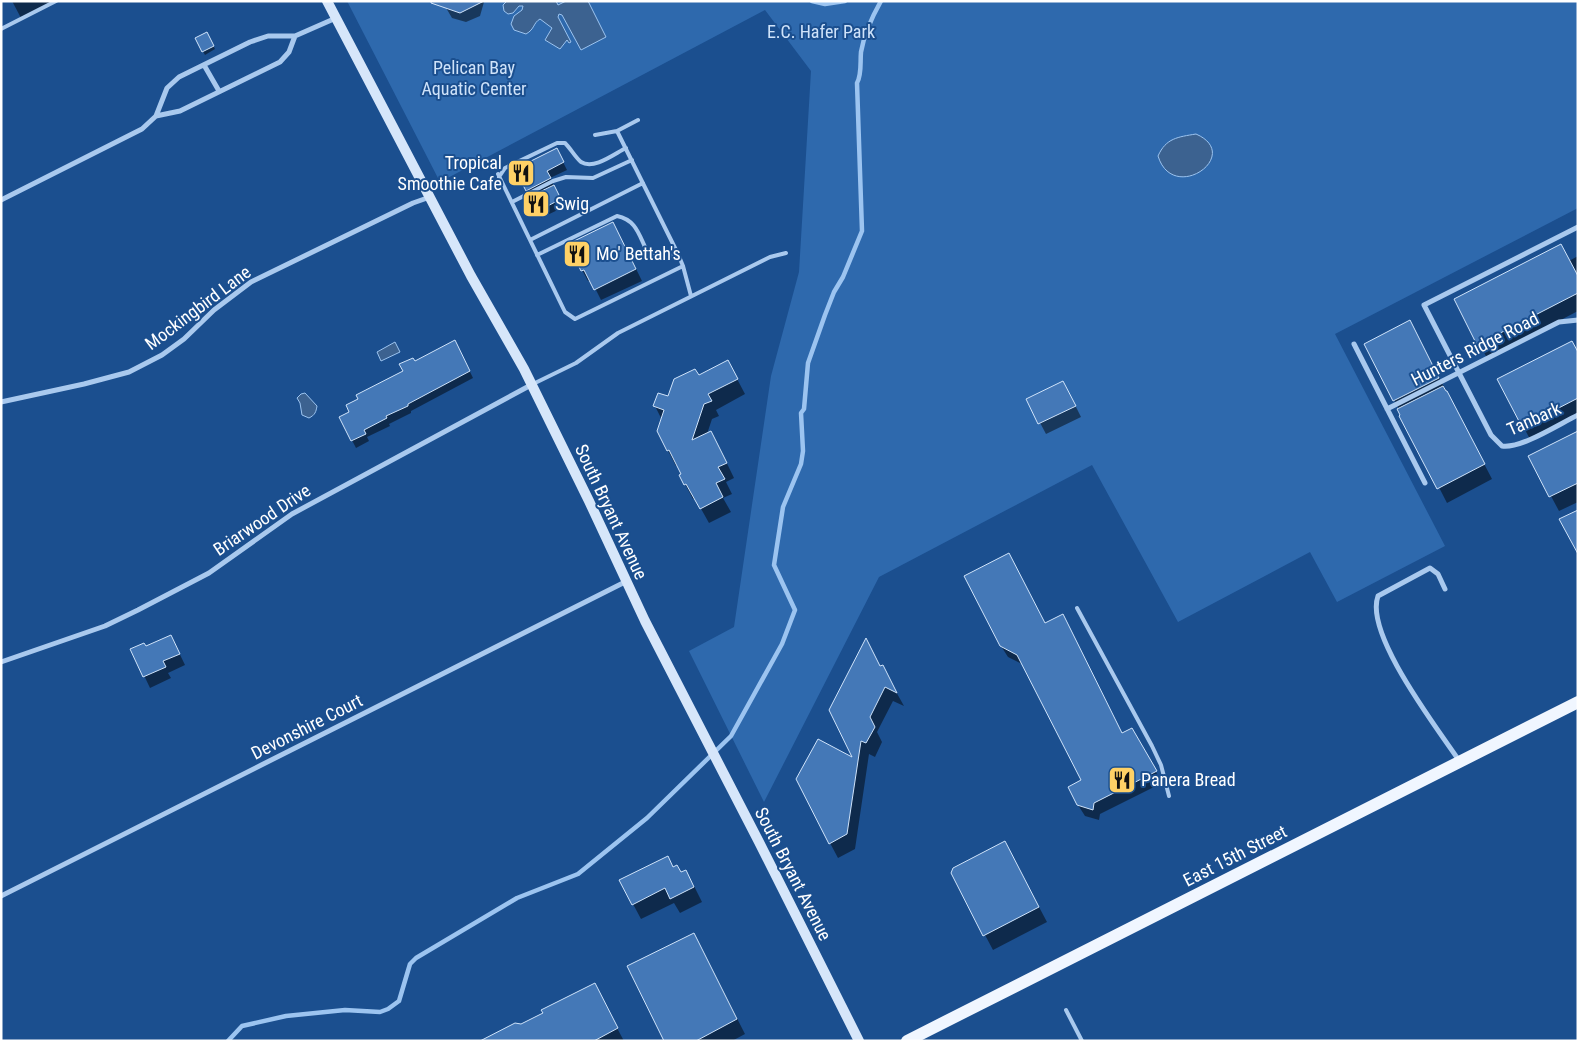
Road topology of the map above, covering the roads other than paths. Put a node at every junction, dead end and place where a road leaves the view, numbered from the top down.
1 (56, 1) edge
2 (327, 1) edge
3 (336, 18) junction
4 (1, 29) edge
5 (295, 36) junction
6 (204, 65) junction
7 (219, 91) junction
8 (156, 116) junction
9 (638, 120) dead end
10 (617, 130) junction
11 (595, 136) dead end
12 (626, 148) junction
13 (632, 160) junction
14 (643, 183) junction
15 (430, 197) junction
16 (1, 200) edge
17 (512, 202) junction
18 (1578, 227) edge
19 (530, 240) junction
20 (786, 253) dead end
21 (537, 254) junction
22 (678, 254) junction
23 (683, 266) junction
24 (691, 296) junction
25 (1578, 320) edge
26 (1354, 344) dead end
27 (1459, 372) junction
28 (531, 385) junction
29 (1, 402) edge
30 (1387, 409) junction
31 (1578, 415) edge
32 (1424, 483) dead end
33 (625, 582) junction
34 (1445, 589) dead end
35 (1077, 608) dead end
36 (1, 662) edge
37 (1578, 702) edge
38 (1461, 762) junction
39 (1169, 796) dead end
40 (1, 896) edge
41 (1066, 1010) dead end
42 (858, 1041) edge
43 (907, 1041) edge
44 (1082, 1041) edge

1 - 4 lane
2 - 3 main road, South Bryant Avenue
3 - 5 street
3 - 15 main road, South Bryant Avenue
5 - 6 street
5 - 7 street
6 - 7 street
6 - 8 street
7 - 8 street
8 - 16 street
9 - 10 lane
10 - 11 lane
10 - 12 lane
12 - 13 lane
12 - 17 lane
13 - 14 lane
13 - 17 lane
14 - 19 lane
14 - 22 lane
15 - 28 main road, South Bryant Avenue
15 - 29 street, Mockingbird Lane
17 - 19 lane
18 - 27 street
19 - 21 lane
20 - 24 lane
21 - 22 lane
21 - 23 lane
22 - 23 lane
23 - 24 lane
24 - 28 lane
25 - 27 street, Hunters Ridge Road
26 - 30 street
27 - 30 street, Hunters Ridge Road
27 - 31 street, Tanbark
28 - 33 main road, South Bryant Avenue
28 - 36 street, Briarwood Drive
30 - 32 street
33 - 40 street, Devonshire Court
33 - 42 main road, South Bryant Avenue
34 - 38 street
35 - 39 lane
37 - 38 main road, East 15th Street
38 - 43 main road, East 15th Street
41 - 44 lane

